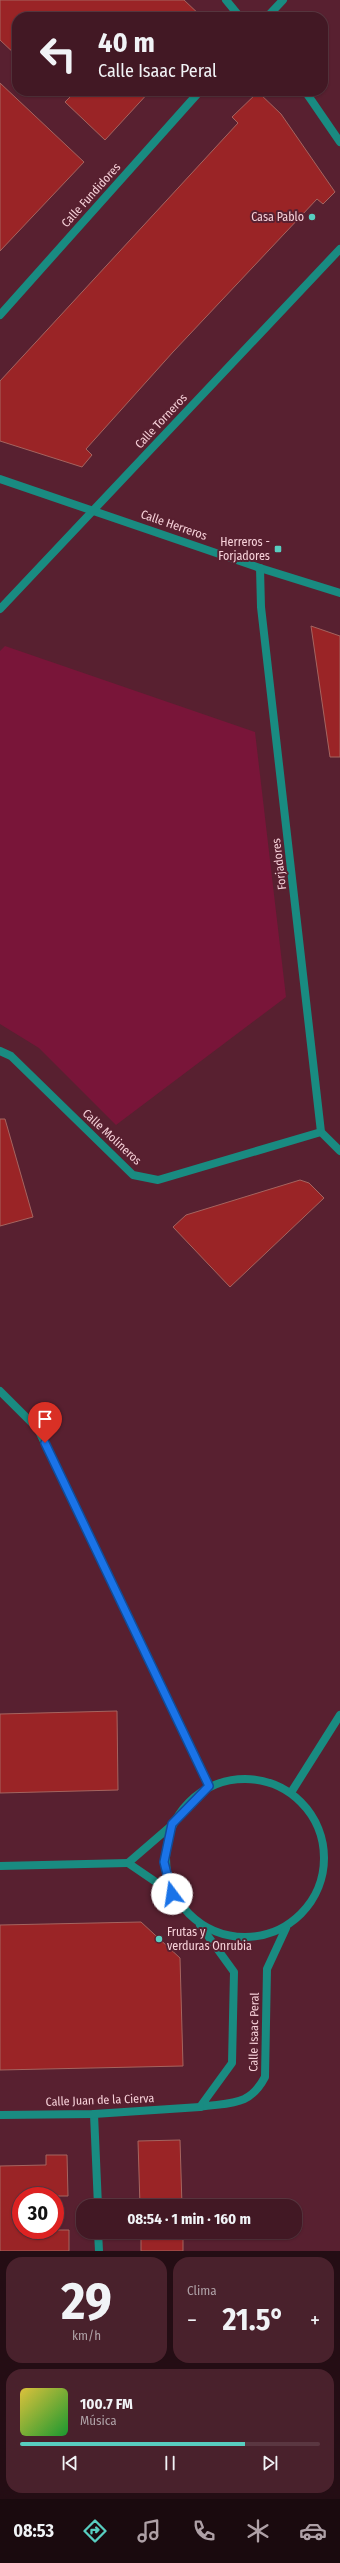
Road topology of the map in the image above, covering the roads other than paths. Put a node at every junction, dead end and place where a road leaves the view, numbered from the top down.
1 (226, 0) edge
2 (283, 0) edge
3 (236, 12) edge
4 (272, 12) edge
5 (196, 96) edge
6 (308, 96) edge
7 (340, 142) edge
8 (340, 249) edge
9 (0, 315) edge
10 (0, 479) edge
11 (93, 511) junction
12 (260, 568) junction
13 (340, 593) edge
14 (0, 608) edge
15 (0, 1051) edge
16 (321, 1132) junction
17 (340, 1151) edge
18 (0, 1390) edge
19 (340, 1715) edge
20 (209, 1786) junction
21 (292, 1791) junction
22 (172, 1824) junction
23 (128, 1863) junction
24 (0, 1866) edge
25 (172, 1894) junction
26 (200, 1925) junction
27 (286, 1928) junction
28 (200, 2107) junction
29 (94, 2114) junction
30 (0, 2115) edge
31 (98, 2199) edge
32 (98, 2239) edge
33 (99, 2251) edge

1 - 3 street
2 - 4 street
5 - 9 street, Calle Fundidores
6 - 7 street
8 - 11 street, Calle Torneros
10 - 11 street, Calle Herreros
11 - 12 street, Calle Herreros
11 - 14 street, Calle Torneros
12 - 13 street, Calle Herreros
12 - 16 street, Forjadores
15 - 16 street, Calle Molineros
16 - 17 street
18 - 20 street
19 - 21 street
20 - 21 street
20 - 22 street
21 - 27 street
22 - 23 street
22 - 25 street
23 - 24 street
23 - 25 street, Calle Isaac Peral
25 - 26 street, Calle Isaac Peral
26 - 27 street
26 - 28 street, Calle Isaac Peral
27 - 28 street, Calle Isaac Peral
28 - 29 street, Calle Juan de la Cierva
29 - 30 street, Calle Juan de la Cierva
29 - 31 street
32 - 33 street

